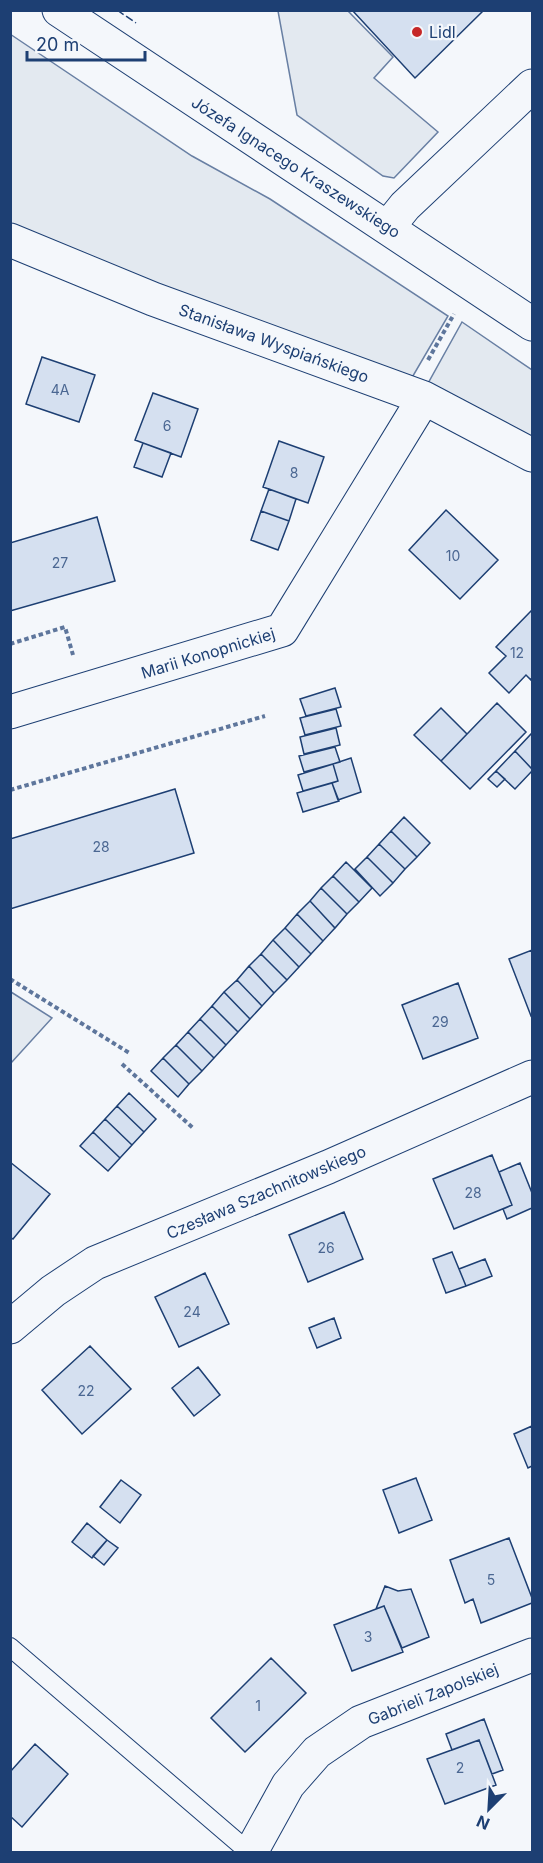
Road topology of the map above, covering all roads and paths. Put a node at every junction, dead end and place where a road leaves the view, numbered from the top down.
1 (59, 10) edge
2 (532, 86) edge
3 (388, 227) junction
4 (10, 240) edge
5 (455, 311) dead end
6 (532, 324) edge
7 (434, 350) dead end
8 (424, 398) junction
9 (532, 455) edge
10 (10, 644) edge
11 (85, 690) junction
12 (10, 712) edge
13 (265, 716) dead end
14 (10, 790) edge
15 (10, 979) edge
16 (131, 1054) dead end
17 (122, 1064) dead end
18 (532, 1077) edge
19 (193, 1128) dead end
20 (10, 1327) edge
21 (10, 1647) edge
22 (532, 1654) edge
23 (250, 1852) edge

1 - 3 street, Józefa Ignacego Kraszewskiego
2 - 3 street
3 - 6 street, Józefa Ignacego Kraszewskiego
4 - 8 street, Stanisława Wyspiańskiego
5 - 7 path
8 - 9 street, Stanisława Wyspiańskiego
8 - 11 street, Marii Konopnickiej
10 - 11 path
11 - 12 street, Marii Konopnickiej
13 - 14 path
15 - 16 path
17 - 19 path
18 - 20 street, Czesława Szachnitowskiego
21 - 23 lane
22 - 23 street, Gabrieli Zapolskiej

